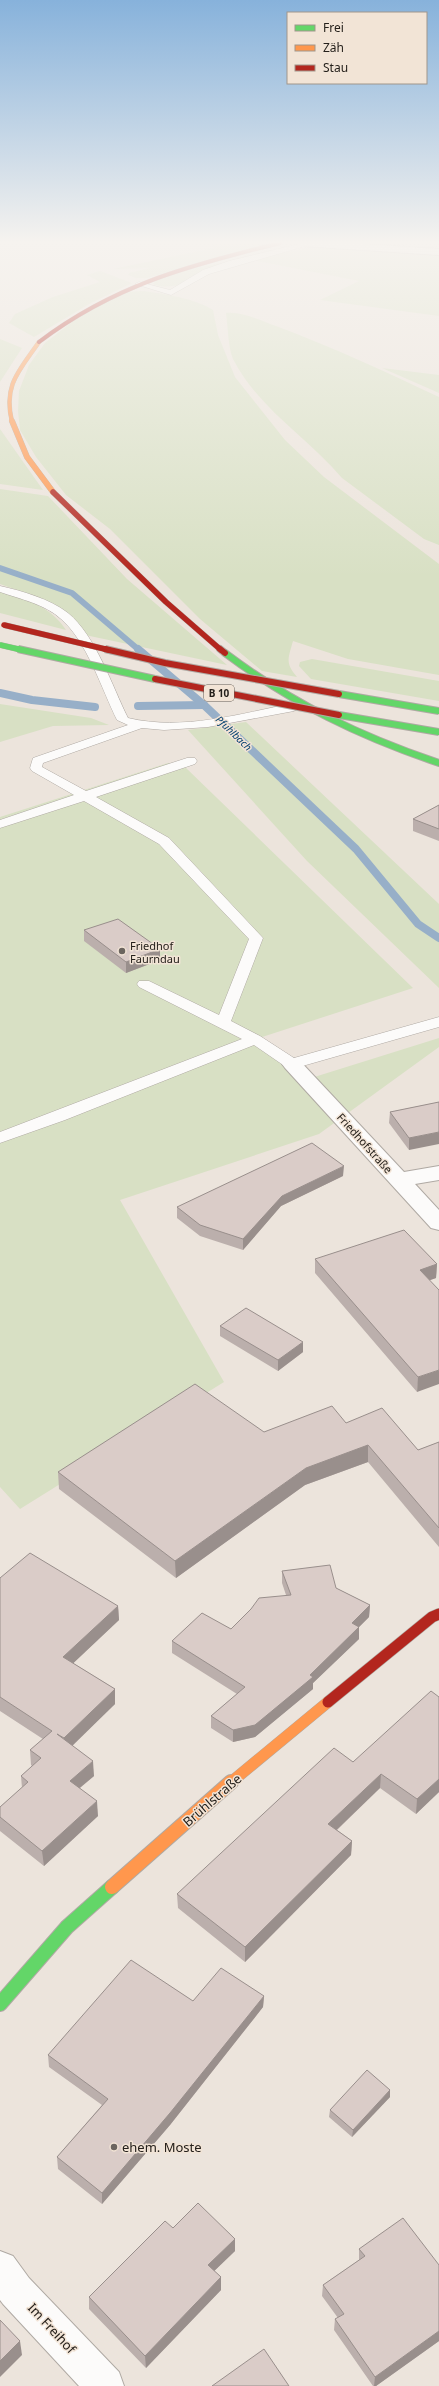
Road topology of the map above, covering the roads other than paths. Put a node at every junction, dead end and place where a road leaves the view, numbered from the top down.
1 (28, 354) edge
2 (0, 589) edge
3 (4, 625) dead end
4 (0, 645) edge
5 (300, 706) junction
6 (439, 711) edge
7 (139, 725) junction
8 (439, 732) edge
9 (191, 761) dead end
10 (439, 763) edge
11 (85, 796) junction
12 (0, 824) edge
13 (144, 984) dead end
14 (439, 1022) edge
15 (223, 1023) junction
16 (255, 1039) junction
17 (292, 1064) junction
18 (0, 1138) edge
19 (439, 1173) edge
20 (398, 1180) junction
21 (439, 1223) edge
22 (439, 1614) edge
23 (0, 2004) edge
24 (0, 2269) edge
25 (105, 2386) edge

1 - 5 main road
2 - 7 lane
3 - 6 main road, B 10, bridge
4 - 8 main road, B 10, bridge
5 - 7 lane
5 - 10 main road
7 - 11 lane
9 - 11 lane
11 - 12 lane
11 - 15 lane
13 - 15 lane
14 - 17 lane
15 - 16 lane
16 - 17 lane
16 - 18 lane
17 - 20 street, Friedhofstraße
19 - 20 street
20 - 21 street, Friedhofstraße
22 - 23 main road, Brühlstraße
24 - 25 street, Im Freihof

